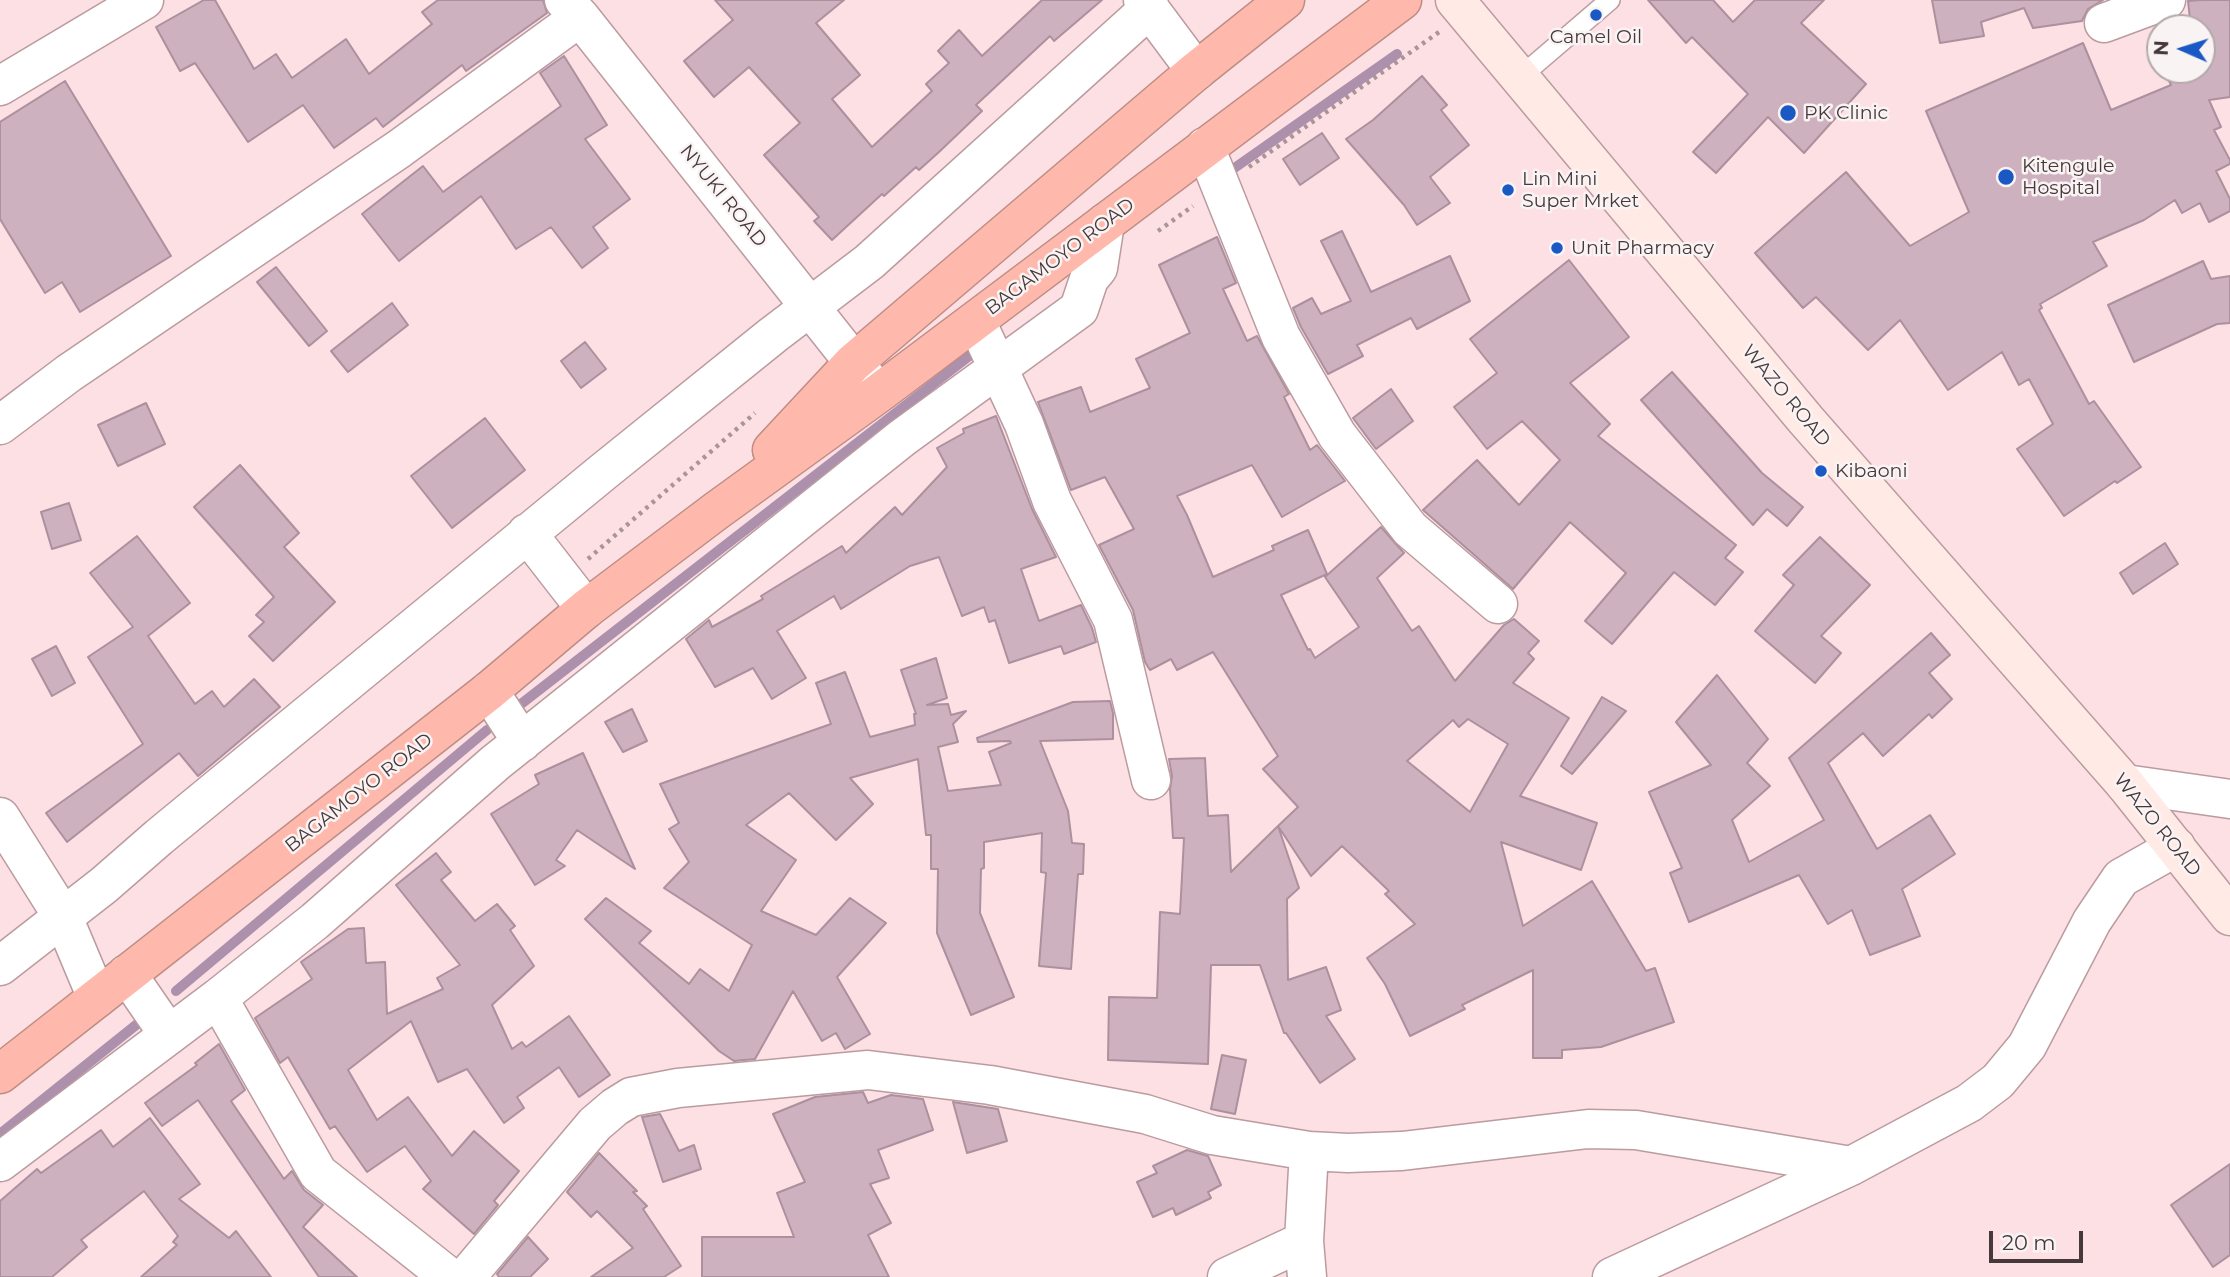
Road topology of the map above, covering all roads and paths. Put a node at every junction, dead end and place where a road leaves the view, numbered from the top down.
1 (144, 0) edge
2 (1285, 0) edge
3 (1402, 0) edge
4 (1455, 0) edge
5 (1611, 0) edge
6 (2166, 0) edge
7 (1151, 3) edge
8 (572, 9) edge
9 (2104, 23) dead end
10 (1196, 71) junction
11 (1519, 78) junction
12 (0, 86) edge
13 (1205, 147) junction
14 (1105, 223) junction
15 (811, 306) junction
16 (976, 321) junction
17 (853, 363) junction
18 (998, 369) junction
19 (879, 393) junction
20 (0, 425) edge
21 (716, 511) junction
22 (527, 533) junction
23 (1498, 604) dead end
24 (586, 609) junction
25 (489, 691) junction
26 (522, 742) junction
27 (1152, 780) dead end
28 (2125, 784) junction
29 (2230, 799) edge
30 (0, 817) edge
31 (2176, 847) junction
32 (2230, 916) edge
33 (63, 917) junction
34 (0, 966) edge
35 (127, 974) junction
36 (97, 998) junction
37 (218, 998) junction
38 (169, 1035) junction
39 (0, 1074) edge
40 (1308, 1152) junction
41 (0, 1162) edge
42 (1851, 1166) junction
43 (1305, 1259) edge
44 (449, 1277) edge
45 (466, 1277) edge
46 (1227, 1277) edge
47 (1612, 1277) edge

1 - 12 street
2 - 10 highway, BAGAMOYO ROAD
3 - 13 highway, BAGAMOYO ROAD
4 - 11 main road, WAZO ROAD
5 - 11 lane
6 - 9 street
7 - 10 street
7 - 15 street
8 - 15 street, NYUKI ROAD
8 - 20 street
10 - 17 highway, BAGAMOYO ROAD
11 - 28 main road, WAZO ROAD
13 - 14 highway, BAGAMOYO ROAD
13 - 23 street
14 - 16 highway, BAGAMOYO ROAD
14 - 18 street
15 - 17 street, NYUKI ROAD
15 - 22 street
16 - 18 street
16 - 19 highway, BAGAMOYO ROAD
17 - 19 street, NYUKI ROAD
17 - 21 highway, BAGAMOYO ROAD
18 - 26 street
18 - 27 street
19 - 21 highway, BAGAMOYO ROAD
21 - 24 highway, BAGAMOYO ROAD
22 - 24 street
22 - 33 street
24 - 25 highway, BAGAMOYO ROAD
25 - 26 street
25 - 35 highway, BAGAMOYO ROAD
26 - 37 street
28 - 29 street
28 - 31 main road, WAZO ROAD
30 - 33 street
31 - 32 main road, WAZO ROAD
31 - 42 street
33 - 34 street
33 - 36 street
35 - 36 highway, BAGAMOYO ROAD
35 - 38 street
36 - 39 highway, BAGAMOYO ROAD
37 - 38 street
37 - 44 street
38 - 41 street
40 - 42 street
40 - 43 street
40 - 45 street
42 - 47 street
43 - 46 street

